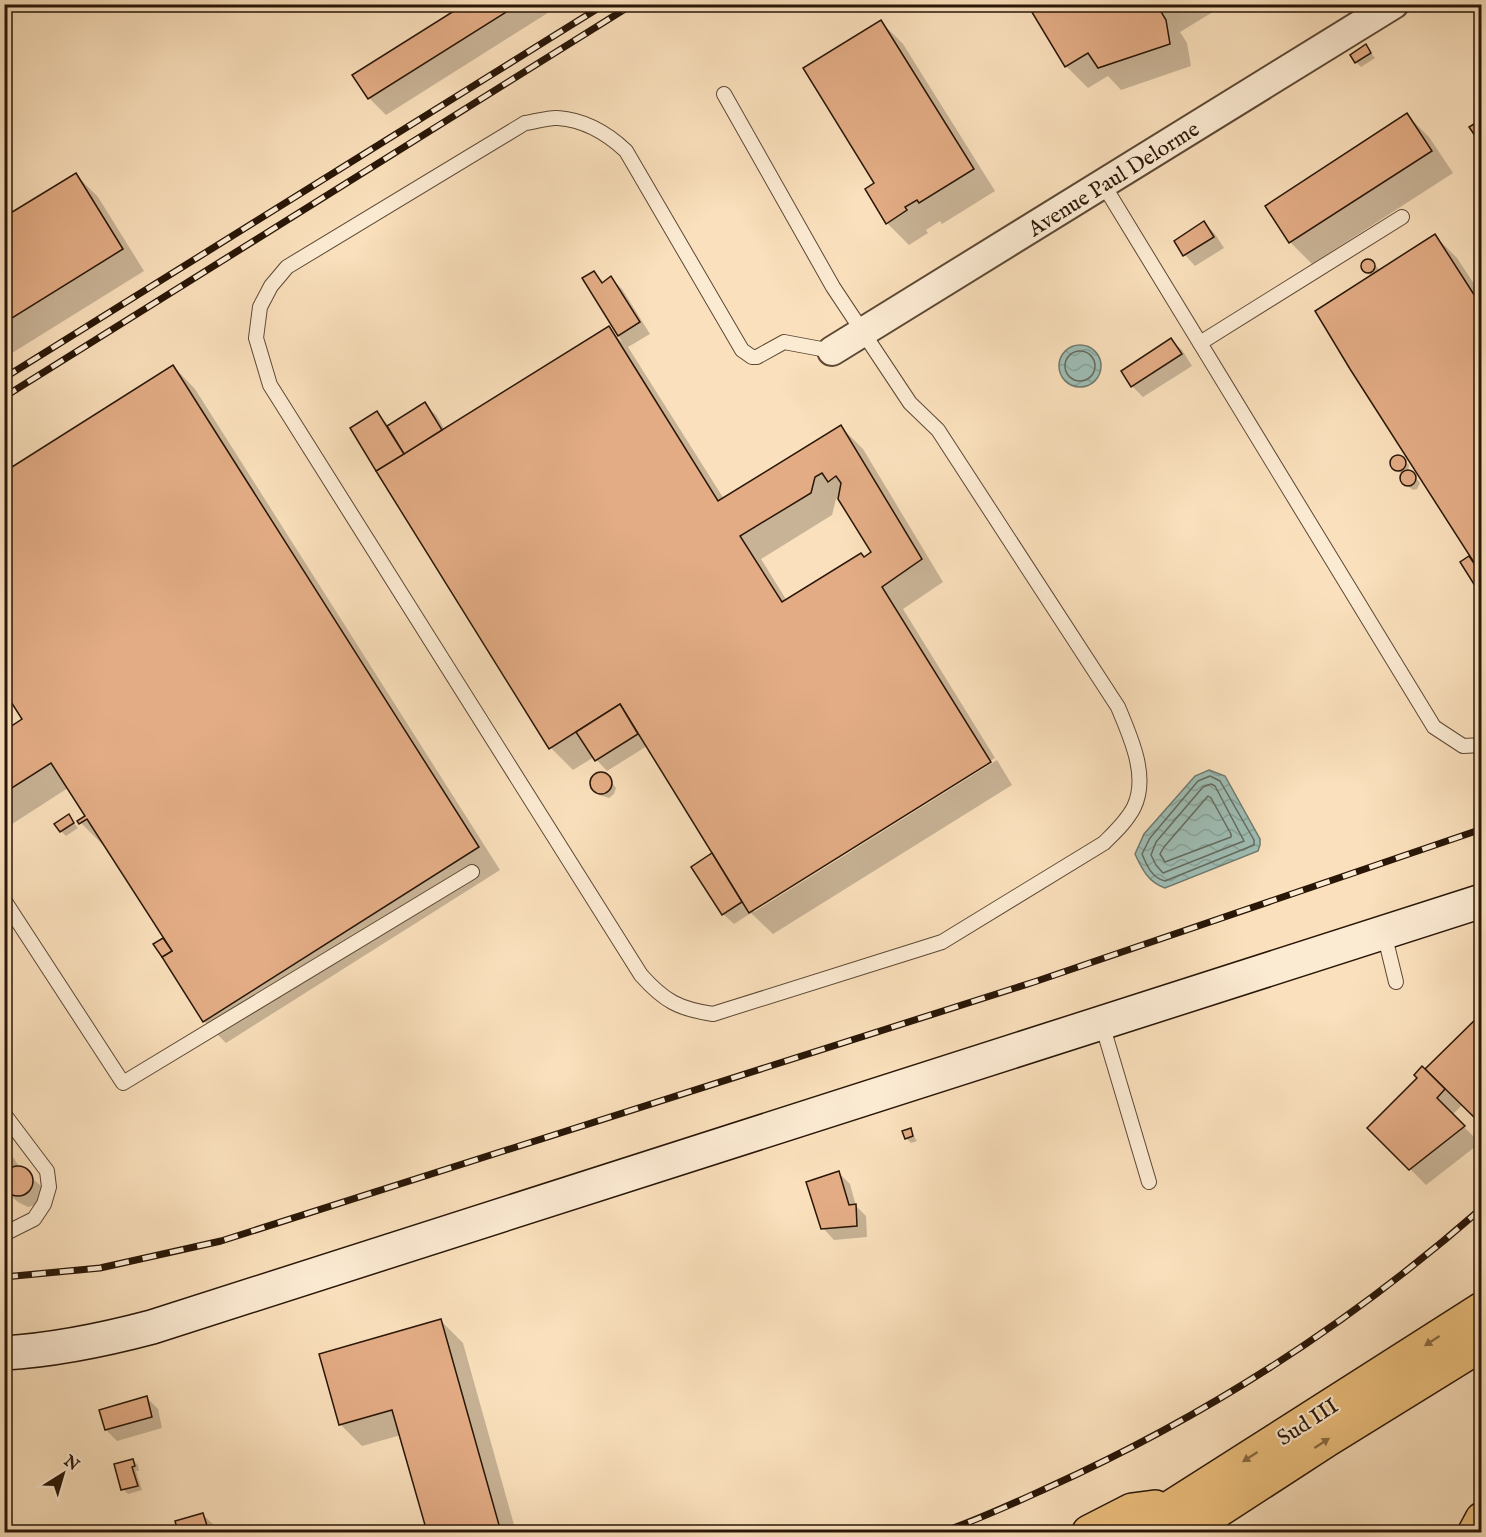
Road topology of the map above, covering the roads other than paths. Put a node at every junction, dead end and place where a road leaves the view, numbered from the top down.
1 (1394, 4) edge
2 (724, 94) dead end
3 (1103, 184) junction
4 (1401, 217) dead end
5 (863, 332) junction
6 (1200, 343) junction
7 (832, 351) joint
8 (1482, 745) edge
9 (472, 872) dead end
10 (4, 900) edge
11 (1482, 902) edge
12 (1384, 933) junction
13 (1396, 982) dead end
14 (1102, 1024) junction
15 (4, 1114) edge
16 (1149, 1182) dead end
17 (4, 1234) edge
18 (1482, 1309) edge
19 (1482, 1344) edge
20 (4, 1353) edge
21 (1182, 1518) edge
22 (1482, 1519) edge
23 (1089, 1533) edge
24 (1132, 1533) edge
25 (1475, 1533) edge

1 - 3 street, Avenue Paul Delorme
2 - 5 lane
3 - 5 street, Avenue Paul Delorme
3 - 6 lane
4 - 6 lane
5 - 7 street, Avenue Paul Delorme
5 - 7 lane
6 - 8 lane
9 - 10 lane
11 - 12 street
12 - 13 lane
12 - 14 street
14 - 16 lane
14 - 20 street
15 - 17 lane
18 -> 21 highway, Sud III
21 -> 19 highway, Sud III
21 - 23 highway
21 - 24 highway, Sud III
22 - 25 highway

